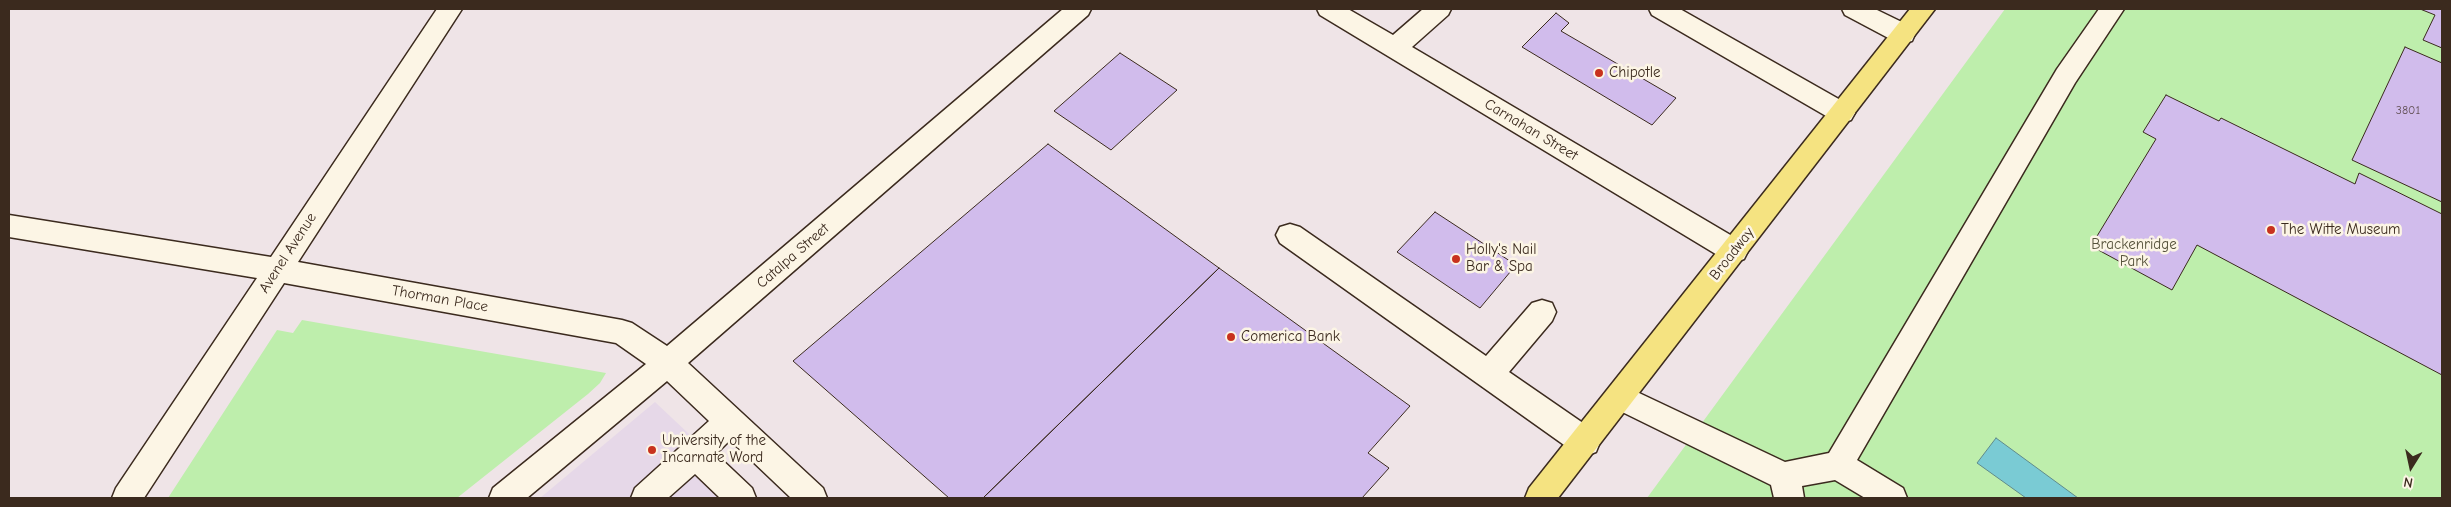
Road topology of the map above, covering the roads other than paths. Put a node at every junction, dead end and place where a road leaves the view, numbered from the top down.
1 (450, 9) edge
2 (1079, 9) edge
3 (1329, 9) edge
4 (1439, 9) edge
5 (1661, 9) edge
6 (1854, 9) edge
7 (1923, 9) edge
8 (2112, 9) edge
9 (1903, 34) junction
10 (1395, 48) junction
11 (1842, 112) junction
12 (9, 226) edge
13 (1290, 235) dead end
14 (1734, 251) junction
15 (277, 270) junction
16 (1542, 312) dead end
17 (668, 363) junction
18 (1489, 374) junction
19 (1620, 396) junction
20 (730, 421) junction
21 (1585, 442) junction
22 (695, 454) junction
23 (1838, 465) junction
24 (1786, 487) edge
25 (801, 495) edge
26 (127, 498) edge
27 (504, 498) edge
28 (646, 498) edge
29 (741, 498) edge
30 (1540, 498) edge
31 (1892, 498) edge

1 - 15 street, Avenel Avenue
2 - 17 street, Catalpa Street
3 - 10 street, Carnahan Street
4 - 10 street
5 - 11 street
6 - 9 street
7 - 9 main road, Broadway
8 - 23 street
9 - 11 main road, Broadway
10 - 14 street, Carnahan Street
11 - 14 main road, Broadway
12 - 15 street, Thorman Place
13 - 18 street
14 - 19 main road, Broadway
15 - 17 street, Thorman Place
15 - 26 street, Avenel Avenue
16 - 18 street
17 - 20 street, Thorman Place
17 - 27 street, Catalpa Street
18 - 21 street
19 - 21 main road, Broadway
19 - 24 street
20 - 22 street
20 - 25 street, Thorman Place
21 - 30 main road, Broadway
22 - 28 street
22 - 29 street
23 - 24 street
23 - 31 street

